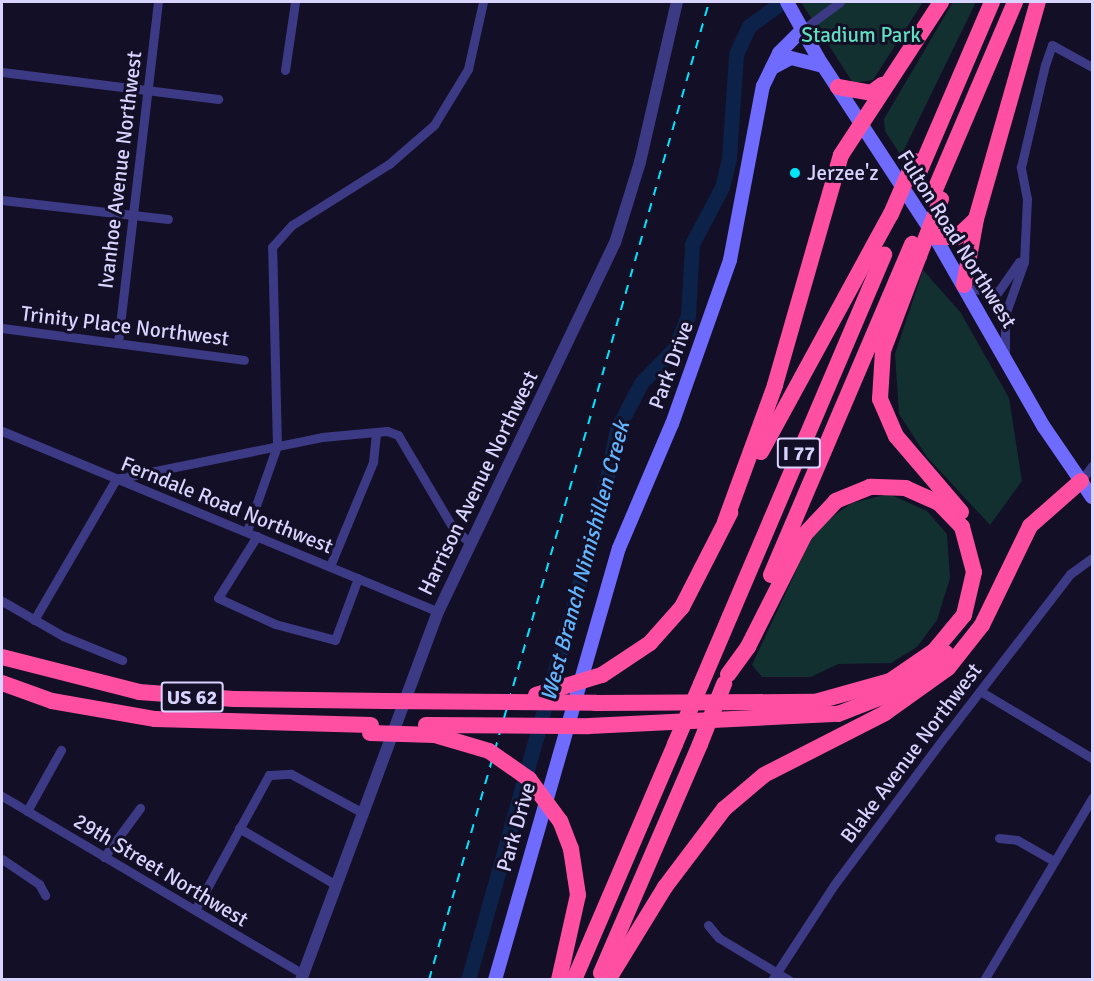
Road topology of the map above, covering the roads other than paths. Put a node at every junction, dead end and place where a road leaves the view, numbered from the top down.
1 (158, 2) edge
2 (295, 2) edge
3 (483, 2) edge
4 (677, 2) edge
5 (787, 2) edge
6 (840, 2) edge
7 (941, 2) edge
8 (992, 2) edge
9 (1015, 2) edge
10 (1038, 2) edge
11 (800, 26) junction
12 (825, 67) junction
13 (1092, 67) edge
14 (770, 69) junction
15 (285, 70) dead end
16 (2, 72) edge
17 (888, 80) junction
18 (838, 87) junction
19 (148, 90) junction
20 (218, 99) dead end
21 (859, 122) junction
22 (2, 200) edge
23 (133, 216) junction
24 (168, 219) dead end
25 (894, 219) junction
26 (976, 219) junction
27 (935, 237) junction
28 (915, 250) junction
29 (1023, 255) junction
30 (964, 286) junction
31 (1003, 289) junction
32 (1013, 295) junction
33 (2, 328) edge
34 (118, 342) junction
35 (1005, 358) junction
36 (244, 360) dead end
37 (2, 432) edge
38 (376, 432) junction
39 (277, 446) junction
40 (1092, 466) edge
41 (116, 479) junction
42 (1081, 481) junction
43 (1092, 497) edge
44 (725, 522) junction
45 (247, 531) junction
46 (257, 536) junction
47 (471, 543) junction
48 (1092, 558) edge
49 (330, 566) junction
50 (358, 578) junction
51 (2, 601) edge
52 (438, 612) junction
53 (34, 620) junction
54 (2, 657) edge
55 (122, 660) dead end
56 (726, 680) junction
57 (2, 683) edge
58 (2, 689) edge
59 (980, 691) junction
60 (905, 700) junction
61 (52, 701) junction
62 (460, 701) junction
63 (634, 725) junction
64 (370, 729) junction
65 (61, 750) dead end
66 (1092, 758) edge
67 (2, 796) edge
68 (1092, 798) edge
69 (140, 808) dead end
70 (27, 811) junction
71 (363, 813) junction
72 (239, 828) junction
73 (999, 838) dead end
74 (104, 857) junction
75 (2, 859) edge
76 (1054, 861) junction
77 (336, 885) junction
78 (45, 895) dead end
79 (195, 910) junction
80 (708, 925) dead end
81 (774, 976) edge
82 (302, 977) edge
83 (495, 980) edge
84 (559, 980) edge
85 (574, 980) edge
86 (598, 980) edge
87 (608, 980) edge
88 (789, 980) edge
89 (984, 980) edge

1 - 19 street, Ivanhoe Avenue Northwest
2 - 15 street
3 - 39 street
4 - 47 street, Harrison Avenue Northwest
5 - 11 main road, Fulton Road Northwest
6 - 11 street
7 - 17 highway
8 - 25 highway, I 77
9 - 28 highway, I 77
10 - 26 highway
11 - 12 main road, Fulton Road Northwest
11 - 14 main road, Park Drive
12 - 14 main road
12 - 18 main road, Fulton Road Northwest
13 - 29 street
14 - 83 main road, Park Drive
16 - 19 street
17 - 18 highway
17 - 21 highway
18 - 21 main road, Fulton Road Northwest
19 - 20 street
19 - 23 street, Ivanhoe Avenue Northwest
21 - 27 main road, Fulton Road Northwest
21 - 44 highway
22 - 23 street
23 - 24 street
23 - 34 street, Ivanhoe Avenue Northwest
25 - 44 highway
25 - 85 highway, I 77, bridge
26 - 27 highway
26 - 30 highway
27 - 30 main road, Fulton Road Northwest
28 - 56 highway, I 77
28 - 63 highway
29 - 31 street
29 - 32 street
30 - 31 street
30 - 35 main road, Fulton Road Northwest
31 - 32 street
32 - 35 street
33 - 34 street, Trinity Place Northwest
34 - 36 street, Trinity Place Northwest
35 - 42 main road, Fulton Road Northwest
37 - 41 street, Ferndale Road Northwest
38 - 39 street
38 - 47 street
38 - 49 street
39 - 41 street
39 - 45 street
40 - 42 street
41 - 45 street, Ferndale Road Northwest
41 - 53 street
42 - 43 main road, Fulton Road Northwest
42 - 60 highway
44 - 62 highway, bridge
45 - 46 street, Ferndale Road Northwest
46 - 49 street, Ferndale Road Northwest
46 - 50 street
47 - 52 street, Harrison Avenue Northwest
48 - 59 street, Blake Avenue Northwest
49 - 50 street, Ferndale Road Northwest
50 - 52 street, Ferndale Road Northwest
51 - 53 street
52 - 71 street, Harrison Avenue Northwest
53 - 55 street
54 - 62 highway, US 62, bridge
56 - 62 highway, bridge
56 - 86 highway, I 77, bridge
57 - 61 highway, US 62
58 - 61 highway
59 - 66 street
59 - 81 street, Blake Avenue Northwest
60 - 63 highway
60 - 87 highway
61 - 64 highway, US 62
63 - 64 highway, bridge
64 - 84 highway, bridge
65 - 70 street
67 - 70 street, 29th Street Northwest
68 - 76 street
69 - 74 street
70 - 74 street, 29th Street Northwest
71 - 72 street
71 - 77 street, Harrison Avenue Northwest
72 - 77 street
72 - 79 street
73 - 76 street
74 - 79 street, 29th Street Northwest
75 - 78 street
76 - 89 street
77 - 82 street, Harrison Avenue Northwest
79 - 82 street, 29th Street Northwest
80 - 81 street
81 - 88 street

